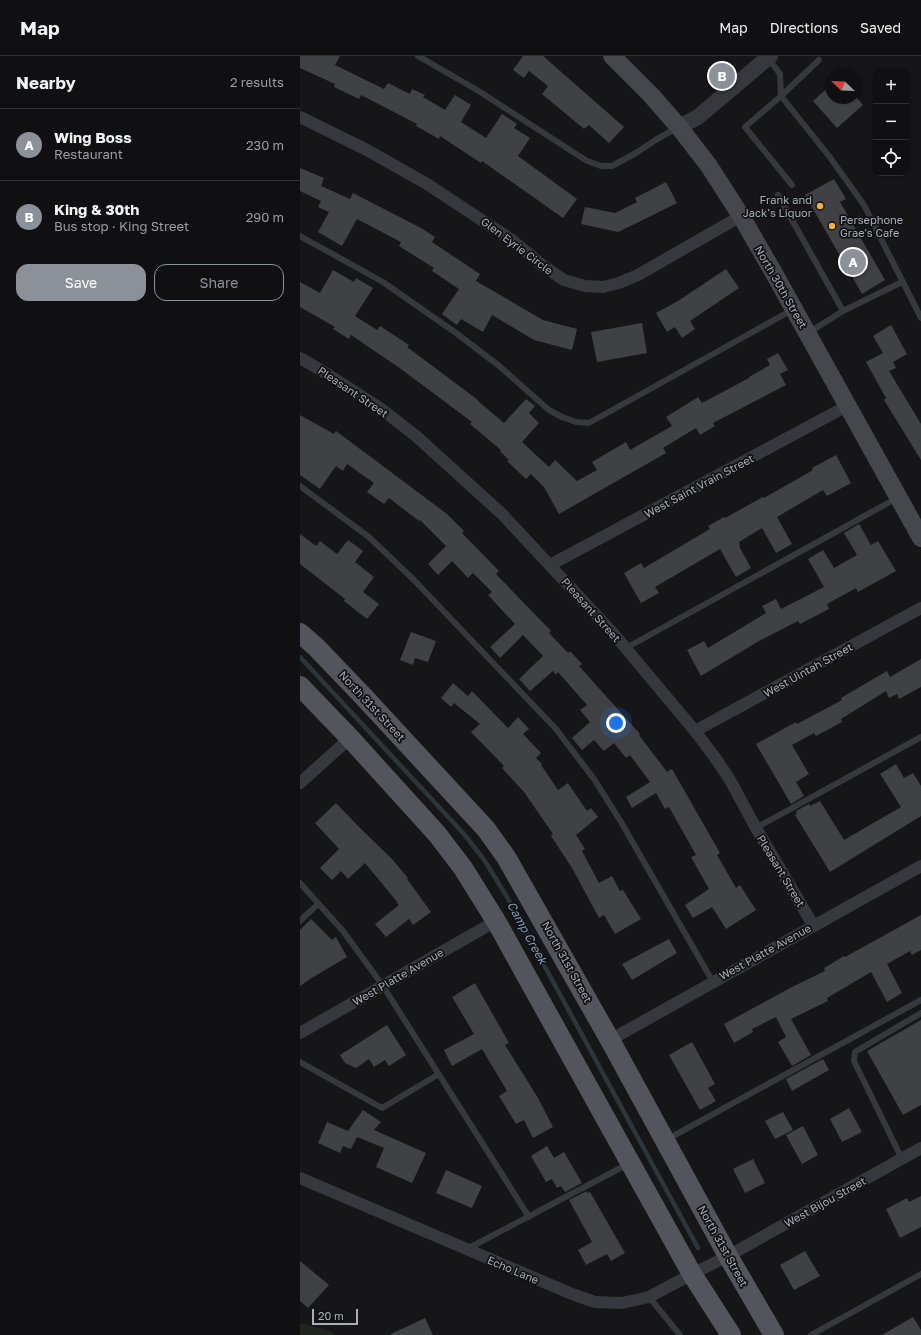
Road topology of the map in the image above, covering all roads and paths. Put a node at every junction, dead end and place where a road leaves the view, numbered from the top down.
1 (418, 56) edge
2 (612, 56) edge
3 (768, 57) edge
4 (819, 60) dead end
5 (781, 96) junction
6 (300, 117) edge
7 (679, 127) junction
8 (792, 185) dead end
9 (778, 196) dead end
10 (741, 216) junction
11 (300, 236) edge
12 (902, 282) junction
13 (794, 309) junction
14 (843, 311) junction
15 (921, 318) edge
16 (808, 333) junction
17 (300, 358) edge
18 (847, 406) junction
19 (300, 486) edge
20 (898, 498) junction
21 (921, 538) edge
22 (550, 566) junction
23 (921, 608) edge
24 (300, 633) edge
25 (626, 648) junction
26 (300, 686) edge
27 (695, 731) junction
28 (921, 737) edge
29 (350, 738) junction
30 (300, 783) edge
31 (756, 828) junction
32 (921, 866) edge
33 (300, 883) edge
34 (318, 904) junction
35 (300, 921) edge
36 (496, 921) junction
37 (813, 925) junction
38 (713, 982) junction
39 (383, 986) junction
40 (921, 1000) edge
41 (921, 1013) edge
42 (300, 1033) edge
43 (610, 1040) junction
44 (300, 1062) edge
45 (439, 1074) junction
46 (665, 1141) junction
47 (921, 1148) edge
48 (902, 1159) junction
49 (630, 1163) junction
50 (300, 1178) edge
51 (529, 1217) junction
52 (465, 1249) junction
53 (728, 1256) junction
54 (692, 1274) junction
55 (921, 1274) edge
56 (649, 1297) junction
57 (680, 1335) edge
58 (731, 1335) edge
59 (774, 1335) edge
60 (811, 1335) edge

1 - 7 lane
2 - 7 main road, North 30th Street
3 - 5 lane
3 - 7 street
4 - 5 lane
5 - 8 lane
5 - 12 lane
6 - 10 street, Glen Eyrie Circle
7 - 10 main road, North 30th Street
9 - 14 lane
10 - 13 main road, North 30th Street
11 - 13 lane
12 - 14 lane
12 - 15 lane
13 - 16 main road, North 30th Street
14 - 16 lane
16 - 18 main road, North 30th Street
17 - 22 street, Pleasant Street
18 - 20 main road, North 30th Street
18 - 22 street, West Saint Vrain Street
19 - 38 lane
20 - 21 main road, North 30th Street
20 - 25 lane
22 - 25 street, Pleasant Street
23 - 27 street, West Uintah Street
24 - 43 main road, North 31st Street
25 - 27 street, Pleasant Street
26 - 29 main road
27 - 31 street, Pleasant Street
28 - 31 lane
29 - 30 street
29 - 36 main road
31 - 37 street, Pleasant Street
32 - 37 street, West Platte Avenue
33 - 34 lane
34 - 35 lane
34 - 39 lane
36 - 39 street, West Platte Avenue
36 - 49 main road
37 - 38 street, West Platte Avenue
38 - 43 street, West Platte Avenue
39 - 42 street, West Platte Avenue
39 - 45 lane
40 - 46 lane
41 - 48 lane
43 - 46 main road, North 31st Street
44 - 45 lane
45 - 51 lane
46 - 53 main road, North 31st Street
47 - 48 street, West Bijou Street
48 - 53 street, West Bijou Street
49 - 51 lane
49 - 54 main road
50 - 52 street, Echo Lane
51 - 52 lane
52 - 56 street, Echo Lane
53 - 54 street, Echo Lane
53 - 59 main road, North 31st Street
54 - 56 street, Echo Lane
54 - 58 main road
55 - 60 lane
56 - 57 lane

